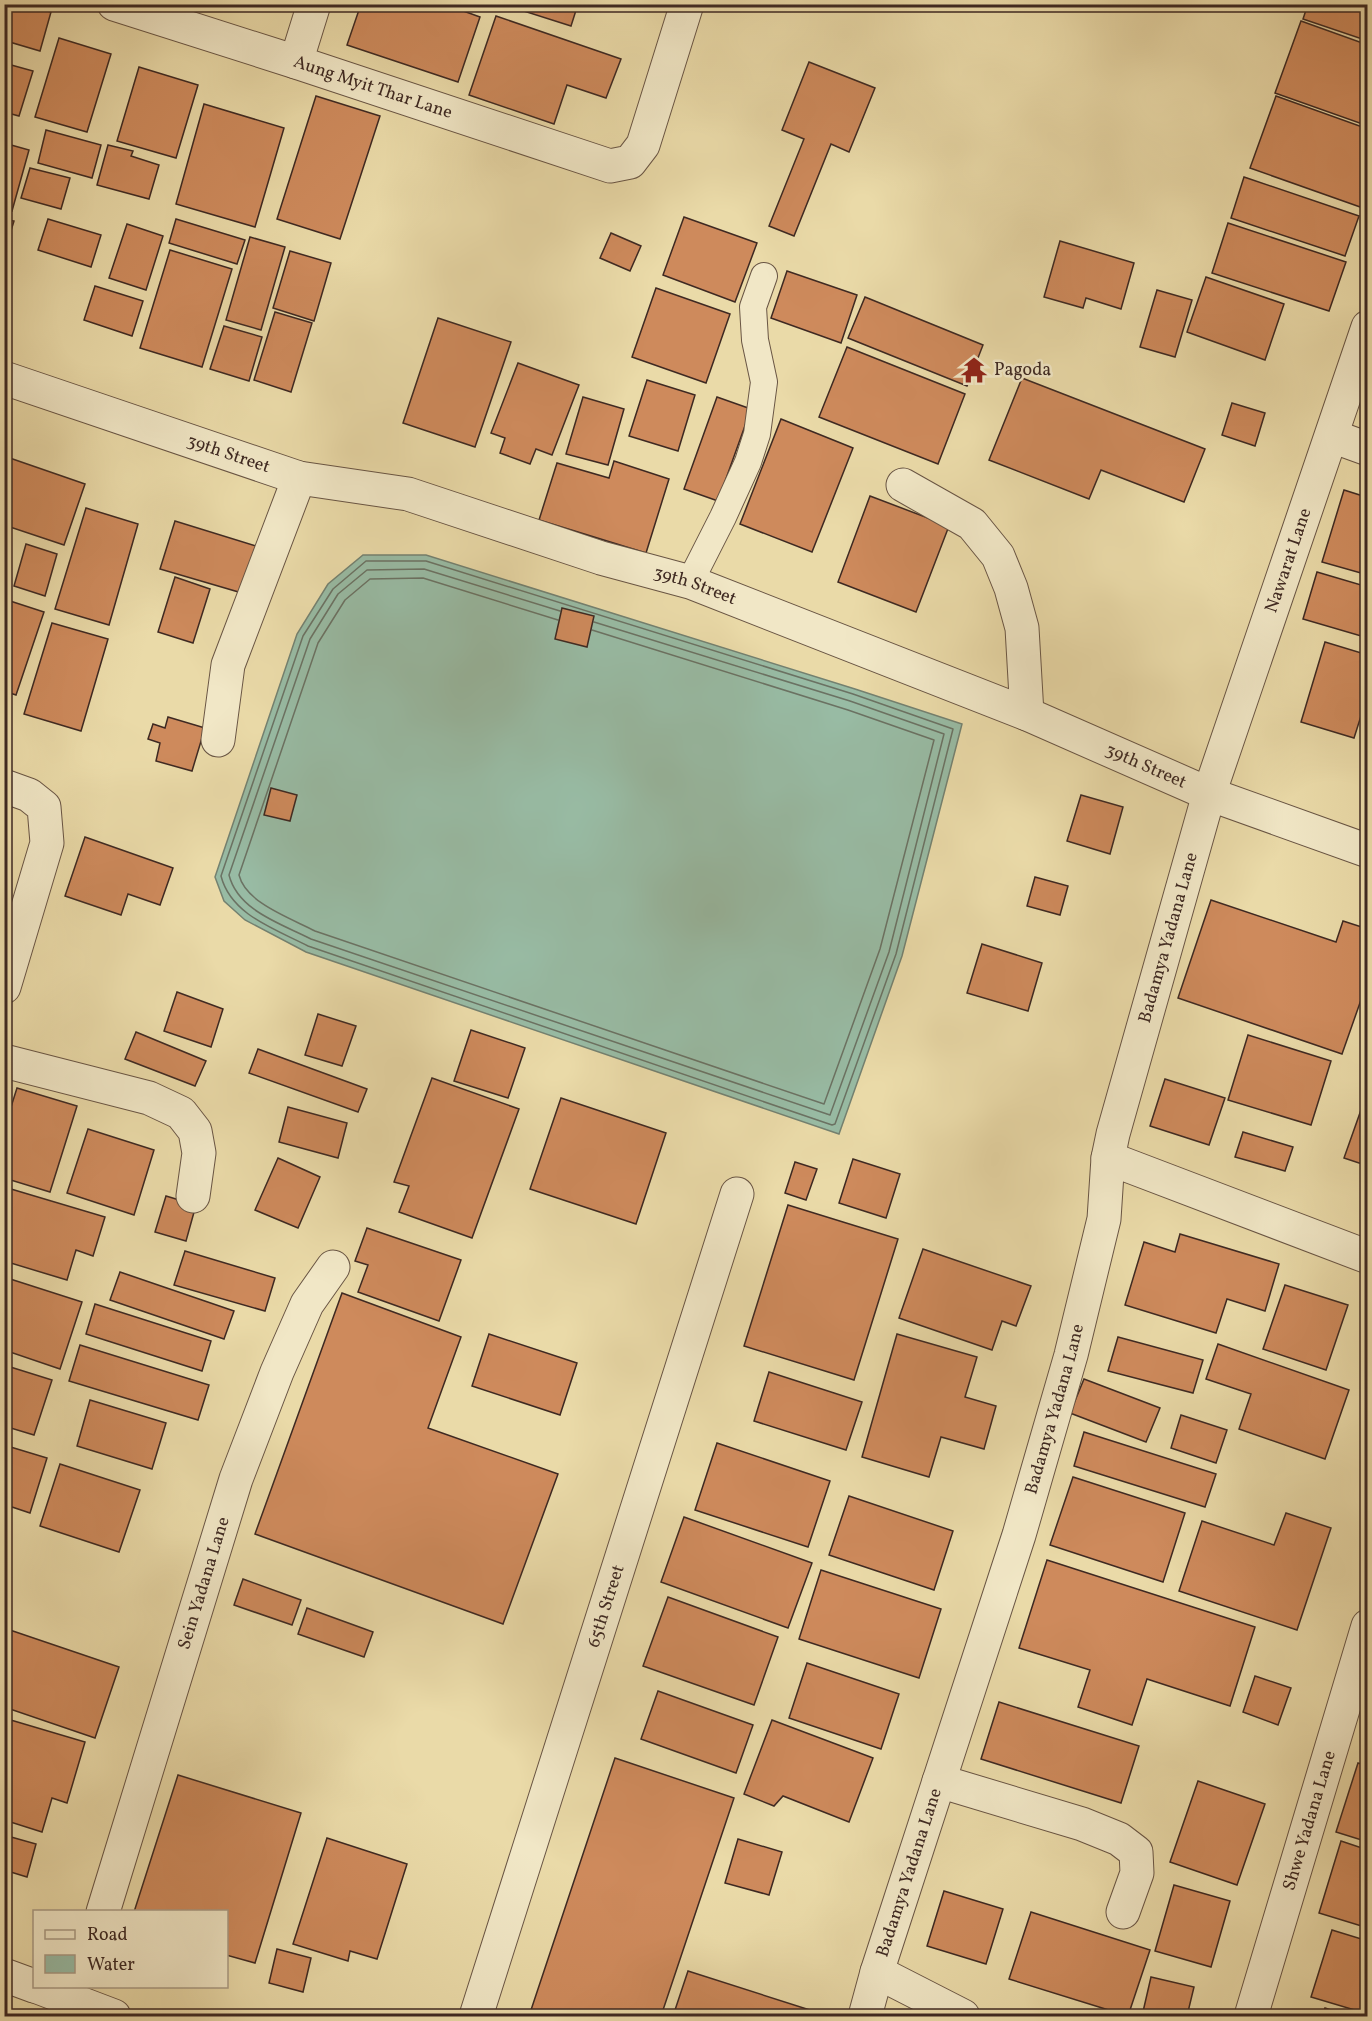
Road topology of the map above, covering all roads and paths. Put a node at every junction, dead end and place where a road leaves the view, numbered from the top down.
1 (114, 4) edge
2 (314, 4) edge
3 (687, 4) edge
4 (296, 62) junction
5 (764, 276) dead end
6 (1368, 327) edge
7 (4, 378) edge
8 (1332, 436) junction
9 (1368, 449) edge
10 (299, 478) junction
11 (903, 485) dead end
12 (690, 582) junction
13 (1027, 714) junction
14 (218, 740) dead end
15 (4, 786) edge
16 (1209, 794) junction
17 (1368, 850) edge
18 (4, 987) edge
19 (4, 1061) edge
20 (1107, 1158) junction
21 (738, 1194) dead end
22 (193, 1196) dead end
23 (1368, 1257) edge
24 (333, 1268) dead end
25 (1368, 1626) edge
26 (939, 1781) junction
27 (103, 1910) edge
28 (1123, 1912) dead end
29 (877, 1972) junction
30 (4, 1974) edge
31 (33, 1985) edge
32 (40, 1988) edge
33 (75, 2002) edge
34 (114, 2016) edge
35 (476, 2016) edge
36 (866, 2016) edge
37 (963, 2016) edge
38 (1251, 2016) edge

1 - 4 street, Aung Myit Thar Lane
2 - 4 street
3 - 4 street, Aung Myit Thar Lane
5 - 12 lane
6 - 8 street, Nawarat Lane
7 - 10 street, 39th Street
8 - 9 street
8 - 16 street, Nawarat Lane
10 - 12 street, 39th Street
10 - 14 street
11 - 13 street
12 - 13 street, 39th Street
13 - 16 street, 39th Street
15 - 18 street
16 - 17 street, 39th Street
16 - 20 street, Badamya Yadana Lane
19 - 22 street
20 - 23 street
20 - 26 street, Badamya Yadana Lane
21 - 35 street, 65th Street
24 - 27 street, Sein Yadana Lane
25 - 38 street, Shwe Yadana Lane
26 - 28 street
26 - 29 street, Badamya Yadana Lane
29 - 36 street, Badamya Yadana Lane
29 - 37 street
30 - 31 street
32 - 33 street
33 - 34 street

